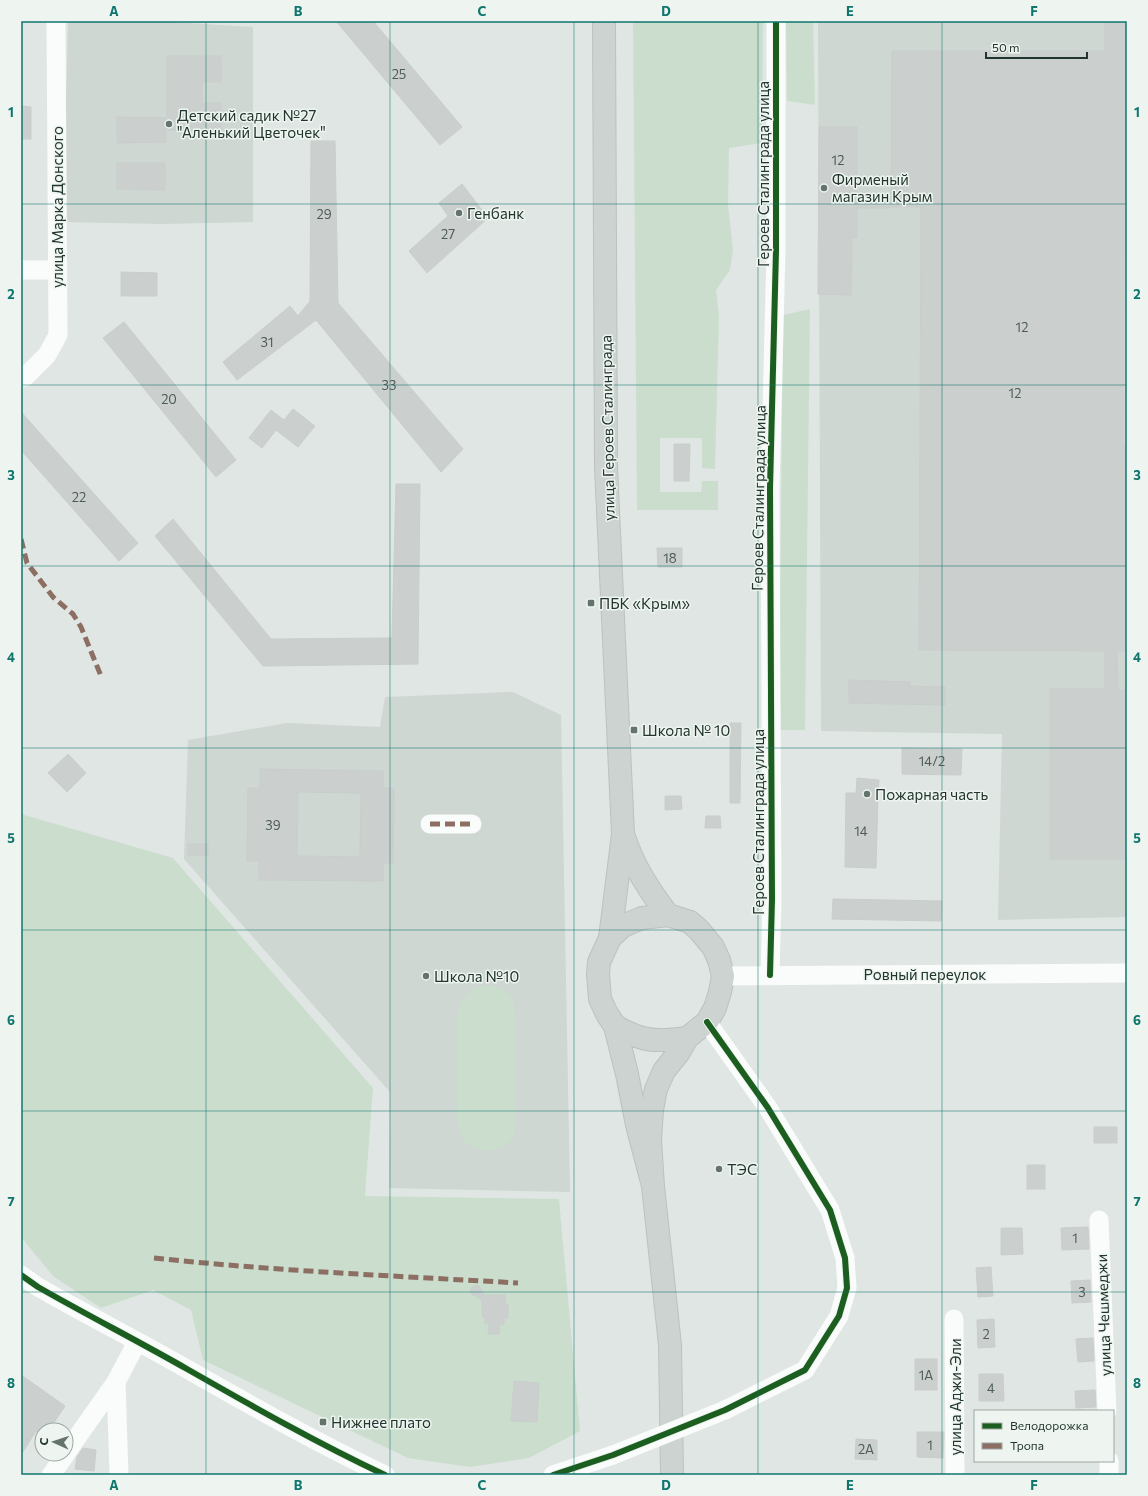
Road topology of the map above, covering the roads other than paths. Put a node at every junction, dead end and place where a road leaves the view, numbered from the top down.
1 (56, 21) edge
2 (604, 21) edge
3 (776, 21) edge
4 (21, 270) edge
5 (57, 270) junction
6 (21, 377) edge
7 (430, 824) dead end
8 (472, 824) dead end
9 (623, 834) junction
10 (668, 915) junction
11 (610, 938) junction
12 (1127, 973) edge
13 (770, 975) junction
14 (723, 976) junction
15 (707, 1022) junction
16 (615, 1026) junction
17 (687, 1038) junction
18 (653, 1186) junction
19 (1099, 1220) dead end
20 (21, 1275) edge
21 (954, 1319) dead end
22 (137, 1342) junction
23 (116, 1382) junction
24 (1107, 1410) edge
25 (74, 1442) edge
26 (60, 1462) edge
27 (1109, 1462) edge
28 (51, 1475) edge
29 (119, 1475) edge
30 (385, 1475) edge
31 (553, 1475) edge
32 (672, 1475) edge
33 (955, 1475) edge
34 (1109, 1475) edge

1 - 5 street, улица Марка Донского
2 - 9 main road, улица Героев Сталинграда
3 - 13 street, Героев Сталинграда улица
4 - 5 street
5 - 6 street, улица Марка Донского
7 - 8 street
9 - 10 main road, улица Героев Сталинграда
9 - 11 main road, улица Героев Сталинграда
10 - 11 main road
10 - 14 main road
11 - 16 main road
12 - 13 street, Ровный переулок
13 - 14 street, Ровный переулок
14 - 15 main road
15 - 17 main road
15 - 31 street, bridge
16 - 17 main road
16 - 18 main road
17 - 18 main road
18 - 32 main road
19 - 24 street, улица Чешмеджи
20 - 22 street
21 - 33 street, улица Аджи-Эли
22 - 23 street
22 - 30 street
23 - 25 street
23 - 29 street
26 - 28 street
27 - 34 street

